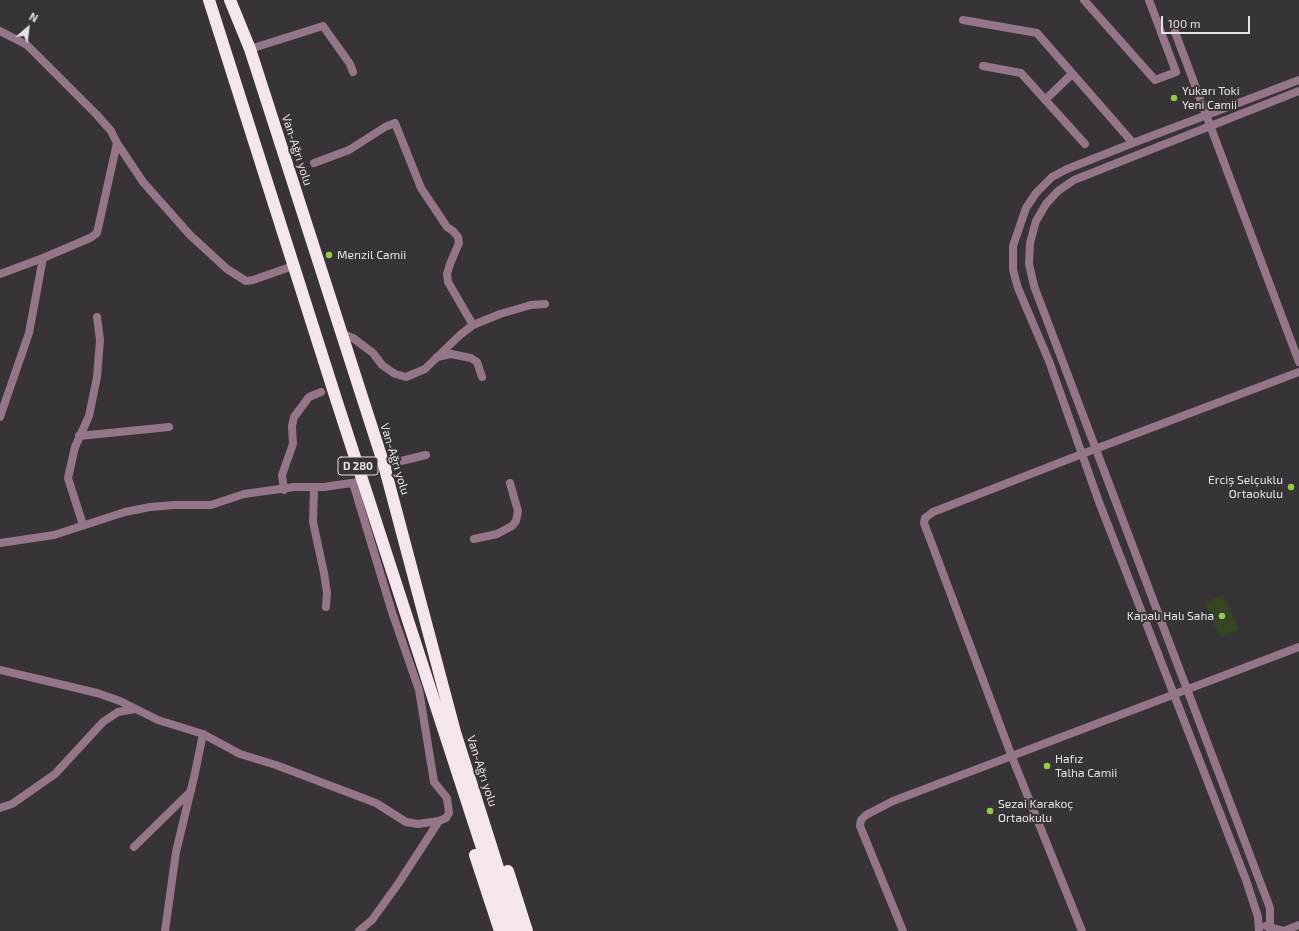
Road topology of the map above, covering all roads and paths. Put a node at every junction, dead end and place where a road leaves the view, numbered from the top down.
1 (209, 0) edge
2 (230, 0) edge
3 (1084, 0) edge
4 (1149, 0) edge
5 (963, 20) dead end
6 (0, 31) edge
7 (1175, 32) dead end
8 (250, 50) junction
9 (1183, 52) junction
10 (1170, 56) junction
11 (983, 66) dead end
12 (353, 72) dead end
13 (1072, 74) junction
14 (1299, 80) edge
15 (1299, 91) edge
16 (1045, 100) junction
17 (1206, 115) junction
18 (1210, 127) junction
19 (117, 143) junction
20 (1133, 143) junction
21 (1086, 144) dead end
22 (314, 163) dead end
23 (43, 258) junction
24 (293, 266) junction
25 (0, 274) edge
26 (545, 304) dead end
27 (97, 317) dead end
28 (473, 325) junction
29 (341, 333) junction
30 (436, 357) junction
31 (1299, 362) edge
32 (1299, 372) edge
33 (482, 377) dead end
34 (320, 392) dead end
35 (0, 417) edge
36 (169, 427) dead end
37 (79, 436) junction
38 (1096, 448) junction
39 (1082, 454) junction
40 (426, 455) dead end
41 (384, 465) junction
42 (358, 481) junction
43 (510, 483) dead end
44 (314, 487) junction
45 (284, 490) junction
46 (83, 525) junction
47 (474, 539) dead end
48 (0, 543) edge
49 (326, 607) dead end
50 (1299, 648) edge
51 (0, 670) edge
52 (1187, 690) junction
53 (1174, 694) junction
54 (135, 709) junction
55 (203, 734) junction
56 (1012, 756) junction
57 (464, 775) junction
58 (191, 790) junction
59 (0, 808) edge
60 (439, 821) junction
61 (134, 847) dead end
62 (1258, 922) junction
63 (1299, 925) edge
64 (1270, 929) edge
65 (165, 931) edge
66 (359, 931) edge
67 (500, 931) edge
68 (509, 931) edge
69 (518, 931) edge
70 (527, 931) edge
71 (903, 931) edge
72 (1082, 931) edge
73 (1259, 931) edge

1 - 24 highway, D 280
2 - 8 highway, Van-Ağrı yolu / D 280
3 - 10 street
4 - 10 street
5 - 13 street
6 - 19 street
7 - 9 street
8 - 12 street
8 - 29 highway, Van-Ağrı yolu / D 280
9 - 10 street
9 - 17 street
11 - 16 street
13 - 16 street
13 - 20 street
14 - 17 street
15 - 18 street
16 - 21 street
17 - 18 street
17 - 20 street
18 - 31 street
18 - 38 street
19 - 23 street
19 - 24 street
20 - 39 street
22 - 28 street
23 - 25 street
23 - 35 street
24 - 42 highway, D 280
26 - 28 street
27 - 37 street
28 - 30 street
29 - 30 street
29 - 41 highway, Van-Ağrı yolu / D 280
30 - 33 street
32 - 38 street
34 - 45 street
36 - 37 street
37 - 46 street
38 - 39 street
38 - 52 street
39 - 53 street
39 - 56 street
40 - 41 street
41 - 57 highway, Van-Ağrı yolu / D 280
42 - 44 street
42 - 57 highway, D 280
42 - 60 street
43 - 47 street
44 - 45 street
44 - 49 street
45 - 46 street
46 - 48 street
50 - 52 street
51 - 54 street
52 - 53 street
52 - 64 street
53 - 56 street
53 - 62 street
54 - 55 street
54 - 59 street
55 - 58 street
55 - 60 street
56 - 71 street
56 - 72 street
57 - 67 highway
57 - 68 highway, D 280
57 - 69 highway, Van-Ağrı yolu / D 280
57 - 70 highway
58 - 61 street
58 - 65 street
60 - 66 street
62 - 64 street
62 - 73 street
63 - 64 street

